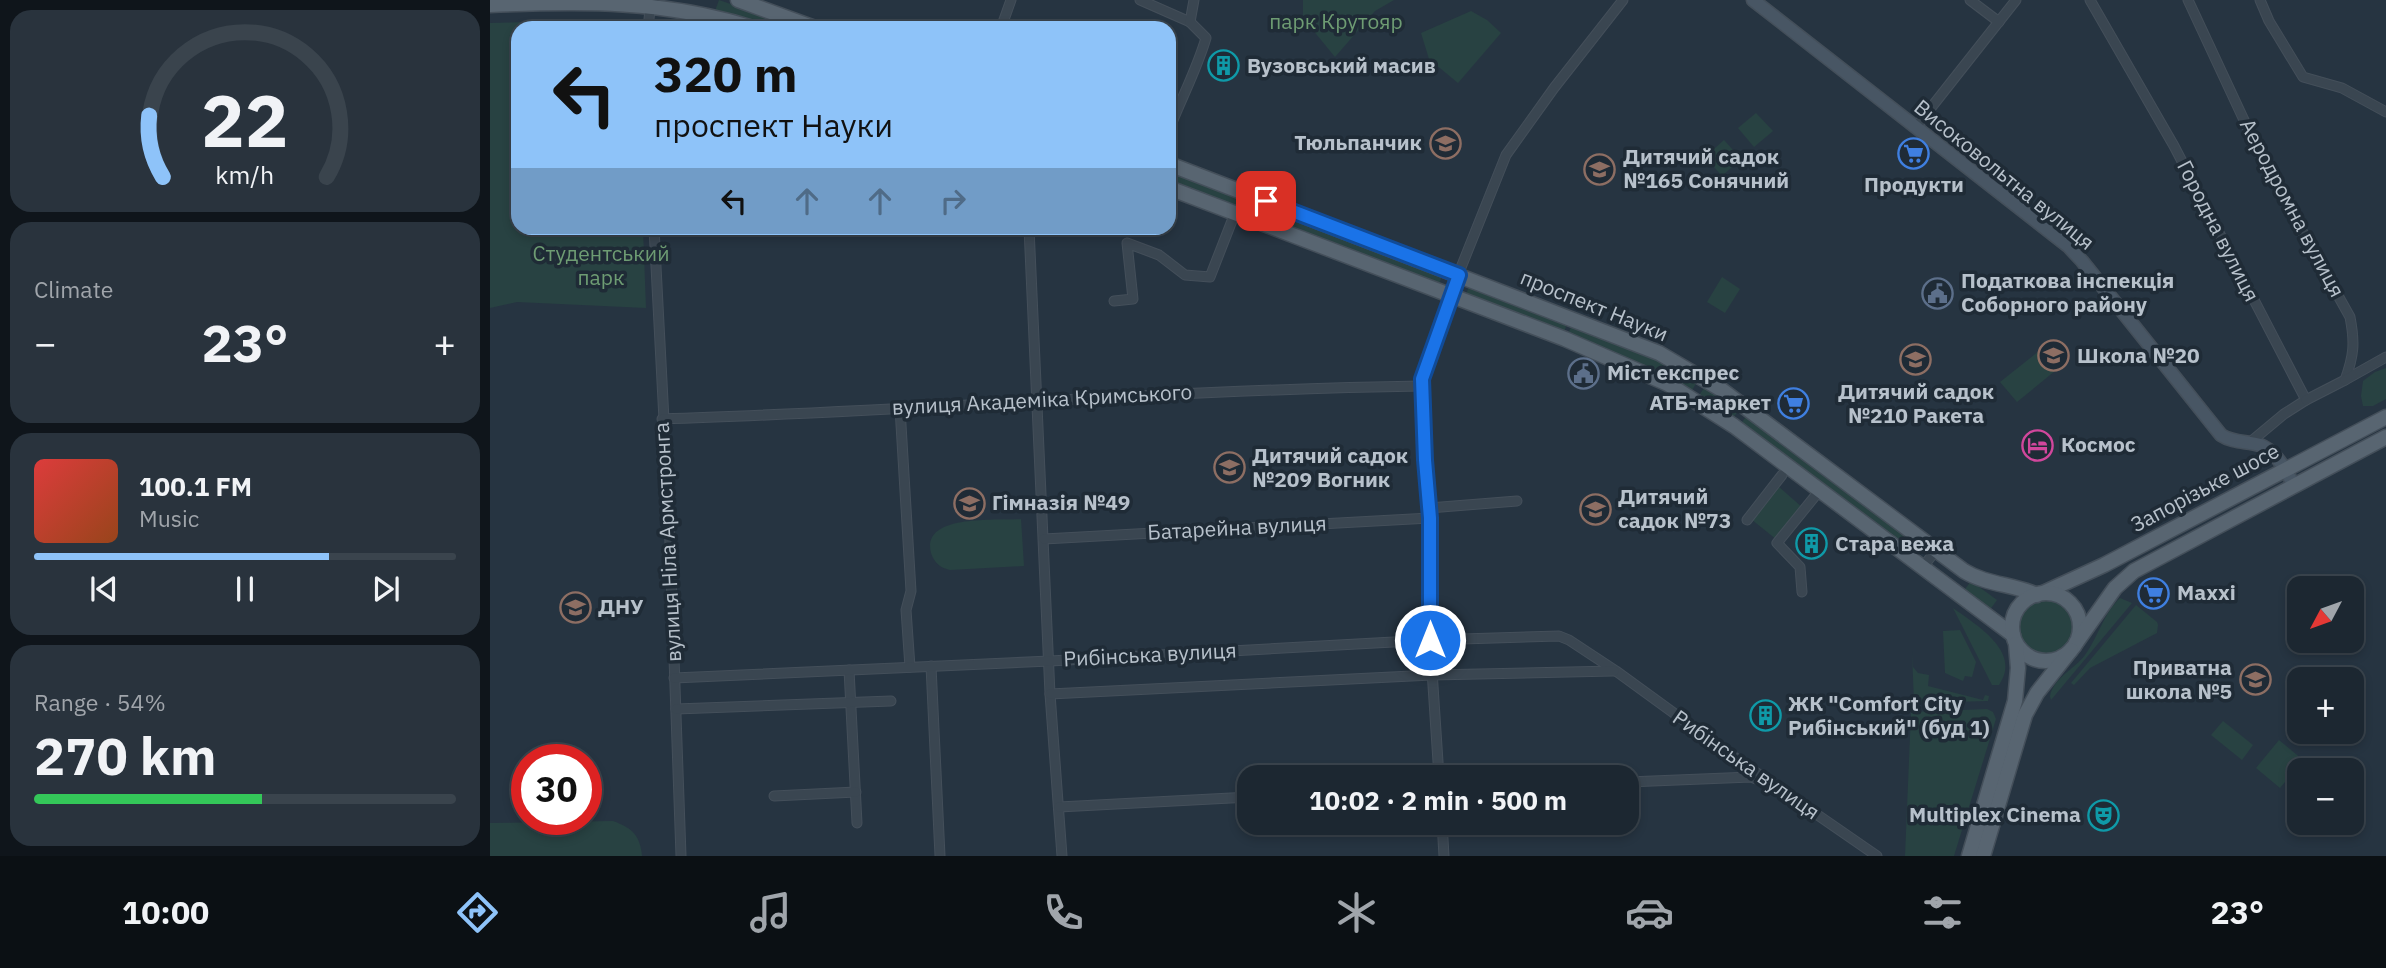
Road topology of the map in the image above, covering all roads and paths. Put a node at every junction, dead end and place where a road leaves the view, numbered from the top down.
1 (738, 0) edge
2 (1011, 0) edge
3 (1140, 0) edge
4 (1194, 0) edge
5 (1623, 0) edge
6 (1753, 0) edge
7 (1970, 0) edge
8 (2016, 0) edge
9 (2090, 0) edge
10 (2188, 0) edge
11 (2260, 0) edge
12 (653, 2) edge
13 (490, 5) edge
14 (650, 21) edge
15 (732, 21) edge
16 (796, 21) edge
17 (1004, 21) edge
18 (1190, 22) junction
19 (1999, 22) junction
20 (2386, 112) edge
21 (1176, 113) edge
22 (1915, 128) junction
23 (1176, 167) edge
24 (1176, 191) edge
25 (1235, 213) junction
26 (654, 235) edge
27 (1030, 235) edge
28 (1459, 275) junction
29 (1450, 295) junction
30 (1114, 301) dead end
31 (2386, 358) edge
32 (2345, 380) junction
33 (1421, 386) junction
34 (2306, 400) junction
35 (1037, 401) junction
36 (900, 408) junction
37 (2386, 417) edge
38 (662, 419) junction
39 (2386, 438) edge
40 (2248, 444) junction
41 (2285, 469) junction
42 (1782, 475) dead end
43 (2294, 485) junction
44 (1820, 490) junction
45 (1517, 501) dead end
46 (1430, 513) junction
47 (1747, 520) dead end
48 (1044, 539) junction
49 (1936, 550) junction
50 (1923, 567) junction
51 (1802, 592) dead end
52 (2040, 594) junction
53 (2014, 639) junction
54 (1430, 640) junction
55 (2074, 646) junction
56 (1050, 661) junction
57 (931, 666) junction
58 (910, 667) junction
59 (849, 670) junction
60 (1616, 671) junction
61 (1432, 675) junction
62 (674, 678) junction
63 (1050, 694) junction
64 (891, 701) dead end
65 (850, 702) junction
66 (676, 709) junction
67 (1438, 765) edge
68 (1639, 782) edge
69 (1772, 784) junction
70 (856, 792) junction
71 (774, 796) dead end
72 (1237, 798) edge
73 (1059, 807) junction
74 (857, 823) dead end
75 (1443, 835) edge
76 (681, 856) edge
77 (940, 856) edge
78 (1062, 856) edge
79 (1444, 856) edge
80 (1877, 856) edge
81 (1969, 856) edge
82 (1983, 856) edge

1 - 16 main road
2 - 17 street
3 - 18 street
4 - 18 street
5 - 28 street
6 - 22 main road, Високовольтна вулиця
7 - 19 street
8 - 19 street
9 - 34 street, Городна вулиця
10 - 32 street, Аеродромна вулиця
11 - 20 street
12 - 13 main road
12 - 14 street
12 - 15 main road
18 - 21 street
19 - 22 street
22 - 40 main road, Високовольтна вулиця
23 - 28 main road, проспект Науки
24 - 25 main road, проспект Науки
25 - 29 main road, проспект Науки
25 - 30 street
26 - 38 street, вулиця Ніла Армстронга
27 - 35 street
28 - 29 street
28 - 49 main road, проспект Науки
29 - 33 street
29 - 44 main road, проспект Науки
31 - 32 street
32 - 34 street
33 - 35 street, вулиця Академіка Кримського
33 - 46 street
34 - 40 street
35 - 36 street, вулиця Академіка Кримського
35 - 48 street
36 - 38 street, вулиця Академіка Кримського
36 - 58 street
37 - 41 main road, Запорізьке шосе
38 - 62 street, вулиця Ніла Армстронга
39 - 43 main road, Запорізьке шосе
40 - 41 main road, Високовольтна вулиця
41 - 43 main road, Високовольтна вулиця
41 - 52 main road, Запорізьке шосе
42 - 47 street
43 - 55 main road, Запорізьке шосе
44 - 50 main road, проспект Науки
44 - 51 street
45 - 46 street, Батарейна вулиця
46 - 48 street, Батарейна вулиця
46 - 54 street
48 - 56 street
49 - 50 street
49 - 52 main road, проспект Науки
50 - 53 main road, проспект Науки
52 - 53 main road
52 - 55 main road
53 - 55 main road
53 - 81 main road
54 - 56 street, Рибінська вулиця
54 - 60 street, Рибінська вулиця
54 - 61 street
55 - 82 main road, Запорізьке шосе
56 - 57 street, Рибінська вулиця
56 - 63 street
57 - 58 street, Рибінська вулиця
57 - 77 street
58 - 59 street, Рибінська вулиця
59 - 62 street, Рибінська вулиця
59 - 65 street
60 - 61 street, Рибінська вулиця
60 - 69 street, Рибінська вулиця
61 - 63 street, Рибінська вулиця
61 - 67 street
62 - 66 street, вулиця Ніла Армстронга
63 - 73 street
64 - 65 street
65 - 66 street
65 - 70 street
66 - 76 street, вулиця Ніла Армстронга
68 - 69 street
69 - 80 street, Рибінська вулиця
70 - 71 street
70 - 74 street
72 - 73 street
73 - 78 street
75 - 79 street

